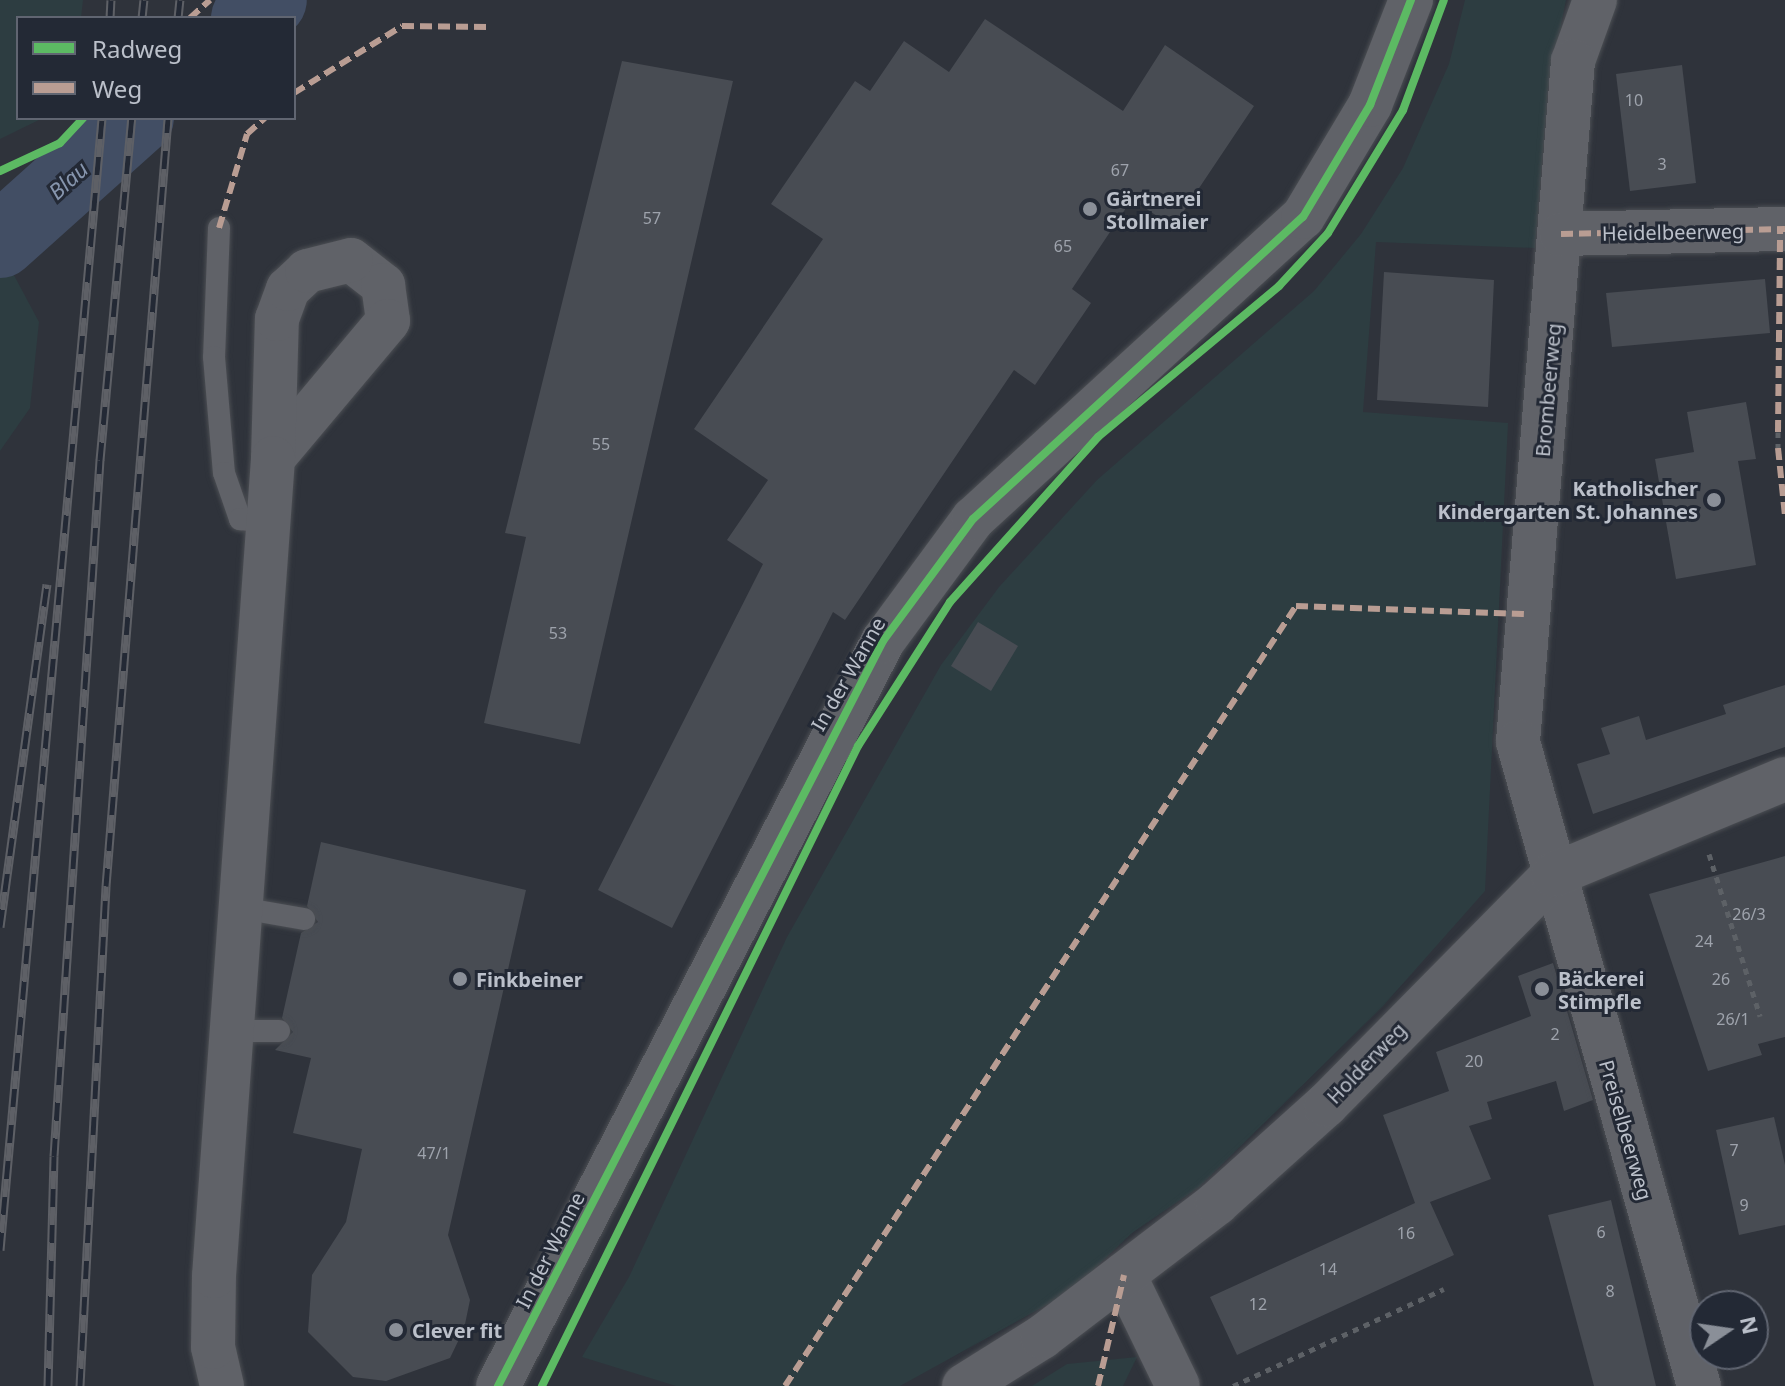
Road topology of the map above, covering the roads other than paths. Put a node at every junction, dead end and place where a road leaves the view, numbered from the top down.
1 (1411, 0) edge
2 (1595, 0) edge
3 (219, 228) dead end
4 (1785, 229) edge
5 (1561, 234) junction
6 (273, 458) dead end
7 (269, 522) junction
8 (1785, 779) edge
9 (1553, 875) junction
10 (241, 908) junction
11 (304, 919) dead end
12 (232, 1031) junction
13 (279, 1031) dead end
14 (1124, 1275) junction
15 (222, 1386) edge
16 (498, 1386) edge
17 (964, 1386) edge
18 (1178, 1386) edge
19 (1699, 1386) edge

1 - 16 street, In der Wanne
2 - 5 street, Brombeerweg
3 - 7 lane
4 - 5 street, Heidelbeerweg
5 - 9 street, Brombeerweg
6 - 7 street
7 - 10 street
8 - 9 street, Holderweg
9 - 14 street, Holderweg
9 - 19 street, Preiselbeerweg
10 - 11 lane
10 - 12 street
12 - 13 lane
12 - 15 street
14 - 17 street, Holderweg
14 - 18 street

